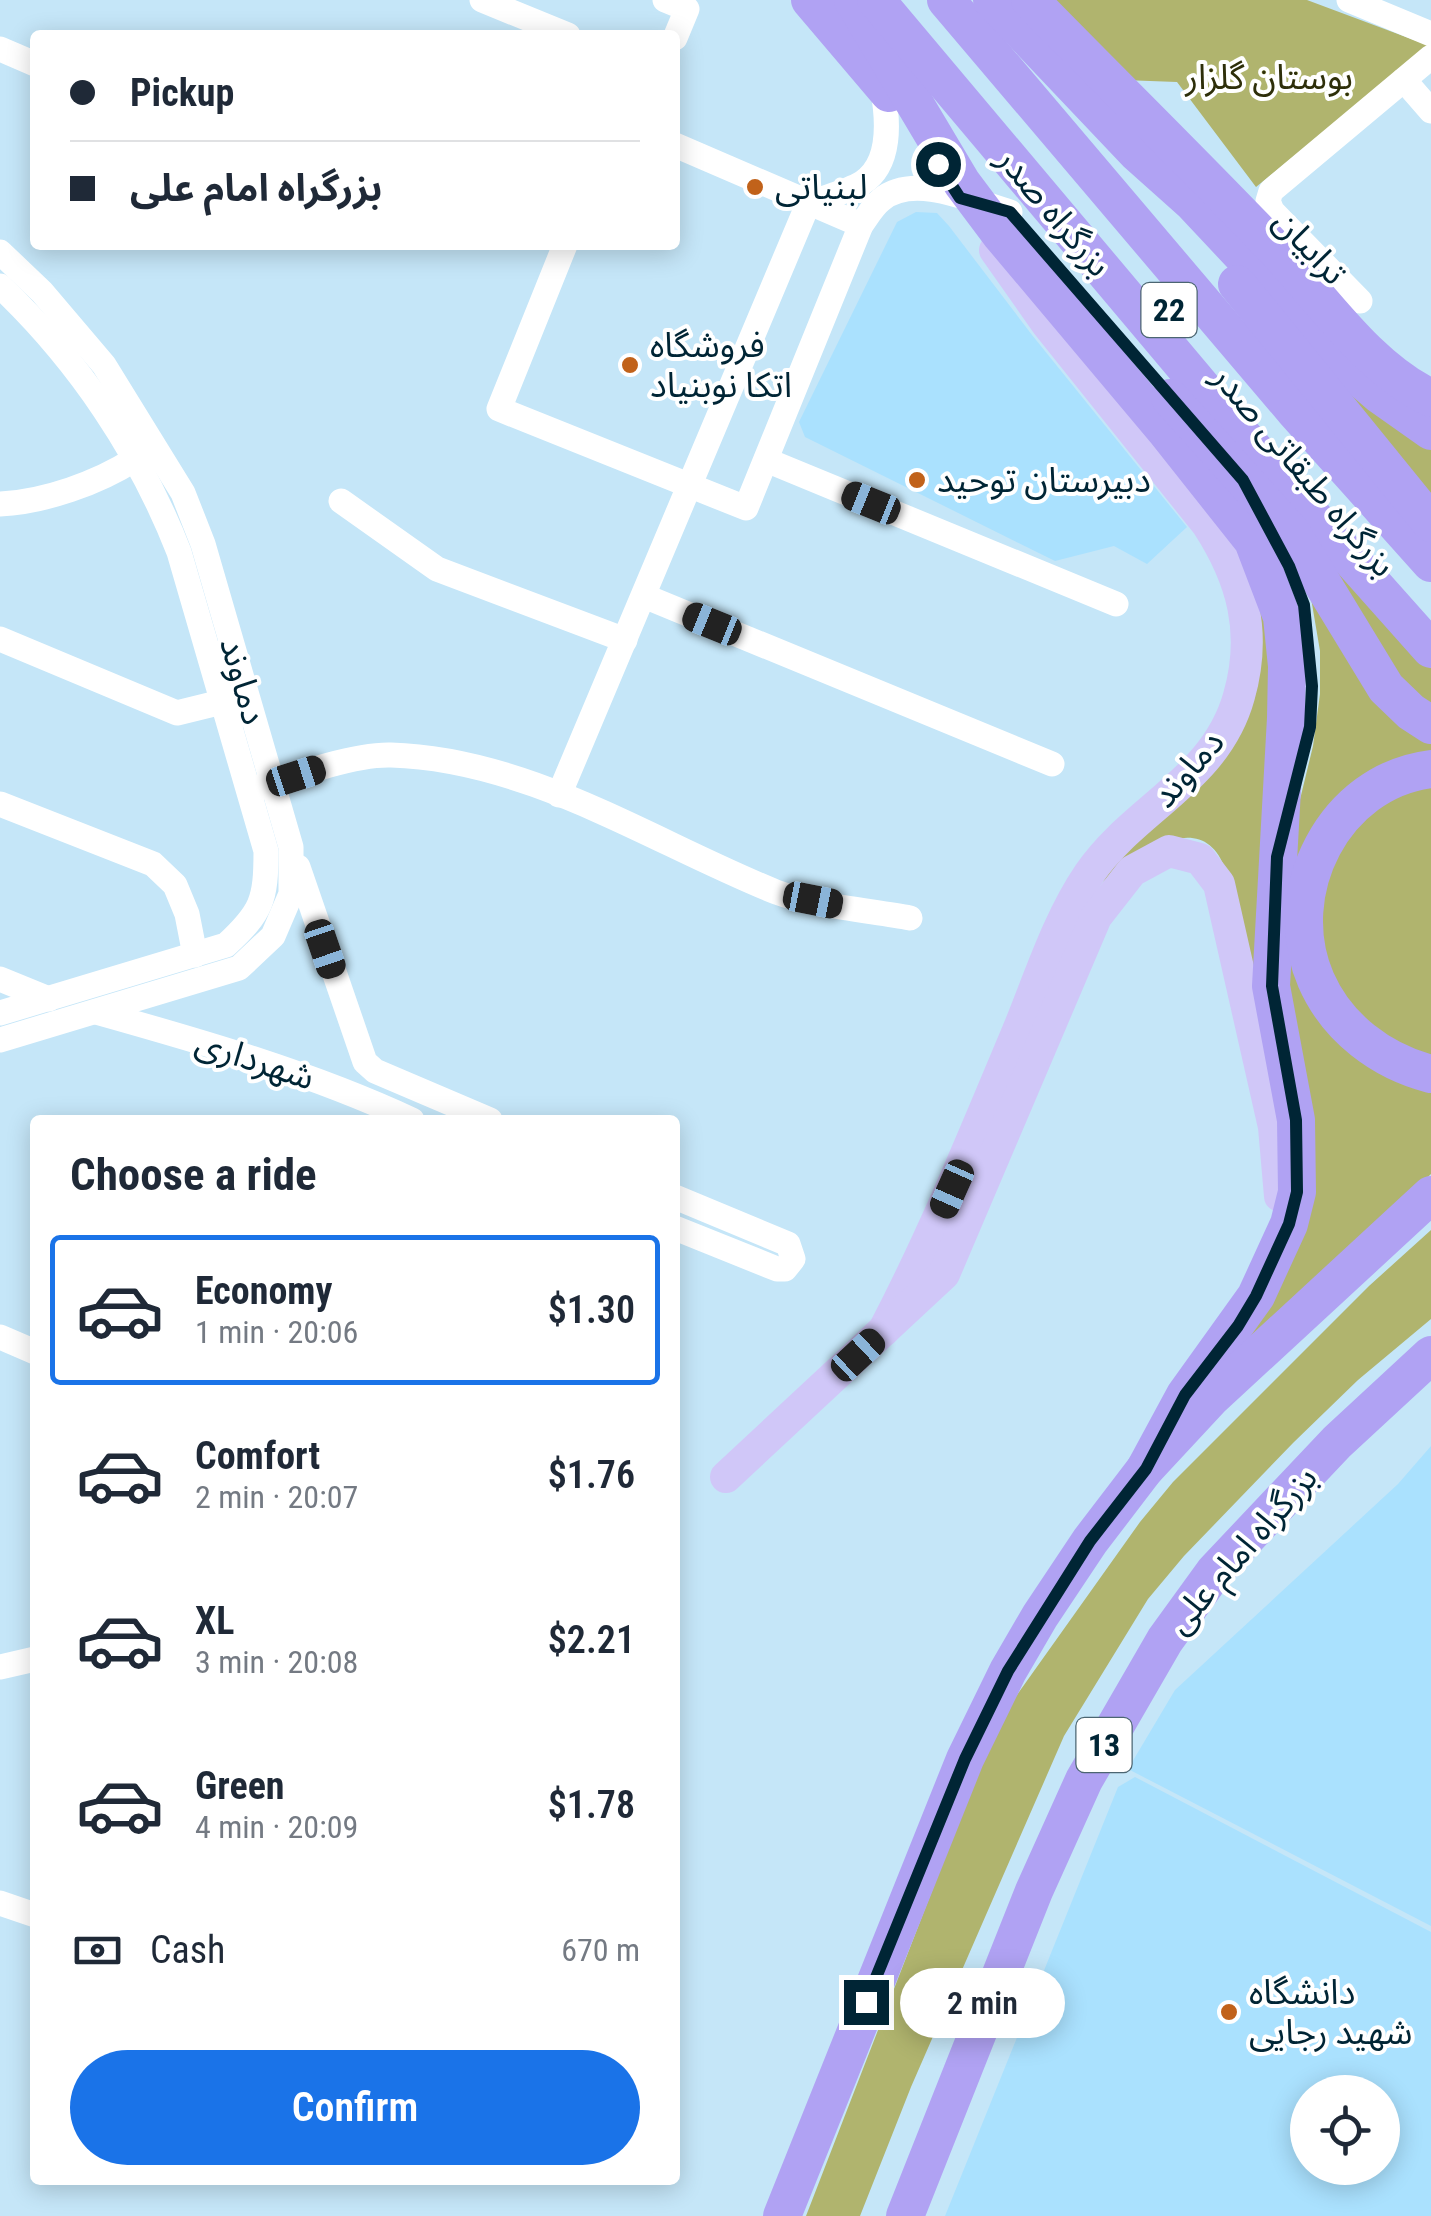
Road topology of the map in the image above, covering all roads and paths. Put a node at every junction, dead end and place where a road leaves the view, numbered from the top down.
1 (482, 0) edge
2 (810, 0) edge
3 (854, 0) edge
4 (876, 0) edge
5 (905, 0) edge
6 (946, 0) edge
7 (992, 0) edge
8 (1030, 0) edge
9 (1350, 0) edge
10 (674, 3) edge
11 (556, 30) edge
12 (675, 30) edge
13 (1431, 34) edge
14 (0, 49) edge
15 (1431, 57) edge
16 (30, 62) edge
17 (1404, 80) junction
18 (880, 86) junction
19 (1431, 111) edge
20 (680, 147) edge
21 (1136, 152) junction
22 (960, 198) junction
23 (808, 204) junction
24 (1010, 212) junction
25 (861, 225) junction
26 (563, 250) edge
27 (0, 252) edge
28 (0, 286) edge
29 (1360, 301) dead end
30 (1431, 398) edge
31 (1431, 431) edge
32 (135, 459) junction
33 (766, 460) junction
34 (1243, 480) junction
35 (691, 486) junction
36 (340, 501) dead end
37 (0, 504) edge
38 (1431, 523) edge
39 (1431, 563) edge
40 (644, 596) junction
41 (1116, 604) dead end
42 (1431, 621) edge
43 (0, 639) edge
44 (625, 640) junction
45 (1431, 649) edge
46 (235, 699) junction
47 (1431, 725) edge
48 (1052, 764) dead end
49 (1431, 769) edge
50 (260, 787) junction
51 (559, 795) junction
52 (0, 804) edge
53 (291, 847) junction
54 (1277, 857) junction
55 (910, 918) dead end
56 (195, 954) junction
57 (0, 979) edge
58 (48, 998) junction
59 (94, 1011) junction
60 (0, 1013) edge
61 (0, 1040) edge
62 (365, 1062) junction
63 (1431, 1074) edge
64 (350, 1092) junction
65 (437, 1110) edge
66 (401, 1115) edge
67 (464, 1115) edge
68 (1431, 1194) edge
69 (680, 1199) edge
70 (680, 1230) edge
71 (1277, 1250) junction
72 (884, 1330) junction
73 (0, 1337) edge
74 (30, 1350) edge
75 (1431, 1356) edge
76 (1431, 1382) edge
77 (1337, 1442) junction
78 (1146, 1469) junction
79 (726, 1477) dead end
80 (30, 1660) edge
81 (0, 1667) edge
82 (0, 1902) edge
83 (30, 1913) edge
84 (782, 2216) edge
85 (905, 2216) edge

1 - 11 street
2 - 18 highway
3 - 54 highway
4 - 45 highway, بزرگراه صدر
5 - 42 highway, بزرگراه طبقاتی صدر / 22
6 - 39 highway, بزرگراه صدر
7 - 21 highway, 22
8 - 30 highway
9 - 13 street
10 - 12 street
14 - 16 street
15 - 17 street
17 - 19 street
17 - 29 street, ترابیان
18 - 22 main road, دماوند
18 - 23 street
18 - 24 highway
20 - 23 street
21 - 31 highway
21 - 38 highway, 22
22 - 24 street
22 - 25 street
22 - 72 main road, دماوند
23 - 25 street
23 - 35 street
24 - 34 highway
25 - 33 street
26 - 35 street
27 - 46 street, دماوند
28 - 32 street, دماوند
32 - 37 street
32 - 46 street, دماوند
33 - 35 street
33 - 41 street
34 - 47 highway
34 - 54 highway
35 - 40 street
36 - 44 street
40 - 44 street
40 - 48 street
43 - 46 street
44 - 51 street
46 - 50 street, دماوند
49 - 63 highway
50 - 51 street
50 - 53 street, دماوند
50 - 56 street, دماوند
51 - 55 street
52 - 56 street
53 - 59 street, دماوند
53 - 62 street, شهرداری
54 - 71 highway
56 - 58 street, دماوند
57 - 58 street
58 - 60 street, دماوند
59 - 61 street, دماوند
59 - 64 street, شهرداری
62 - 64 street
62 - 65 street, شهرداری
64 - 66 street, شهرداری
65 - 67 street, شهرداری
68 - 78 highway
69 - 70 street
71 - 72 main road, دماوند
71 - 78 highway
72 - 79 main road, دماوند
73 - 74 street
75 - 77 highway, بزرگراه امام علی / 13
76 - 77 highway
77 - 85 highway, بزرگراه امام علی / 13
78 - 84 highway
80 - 81 street
82 - 83 street

